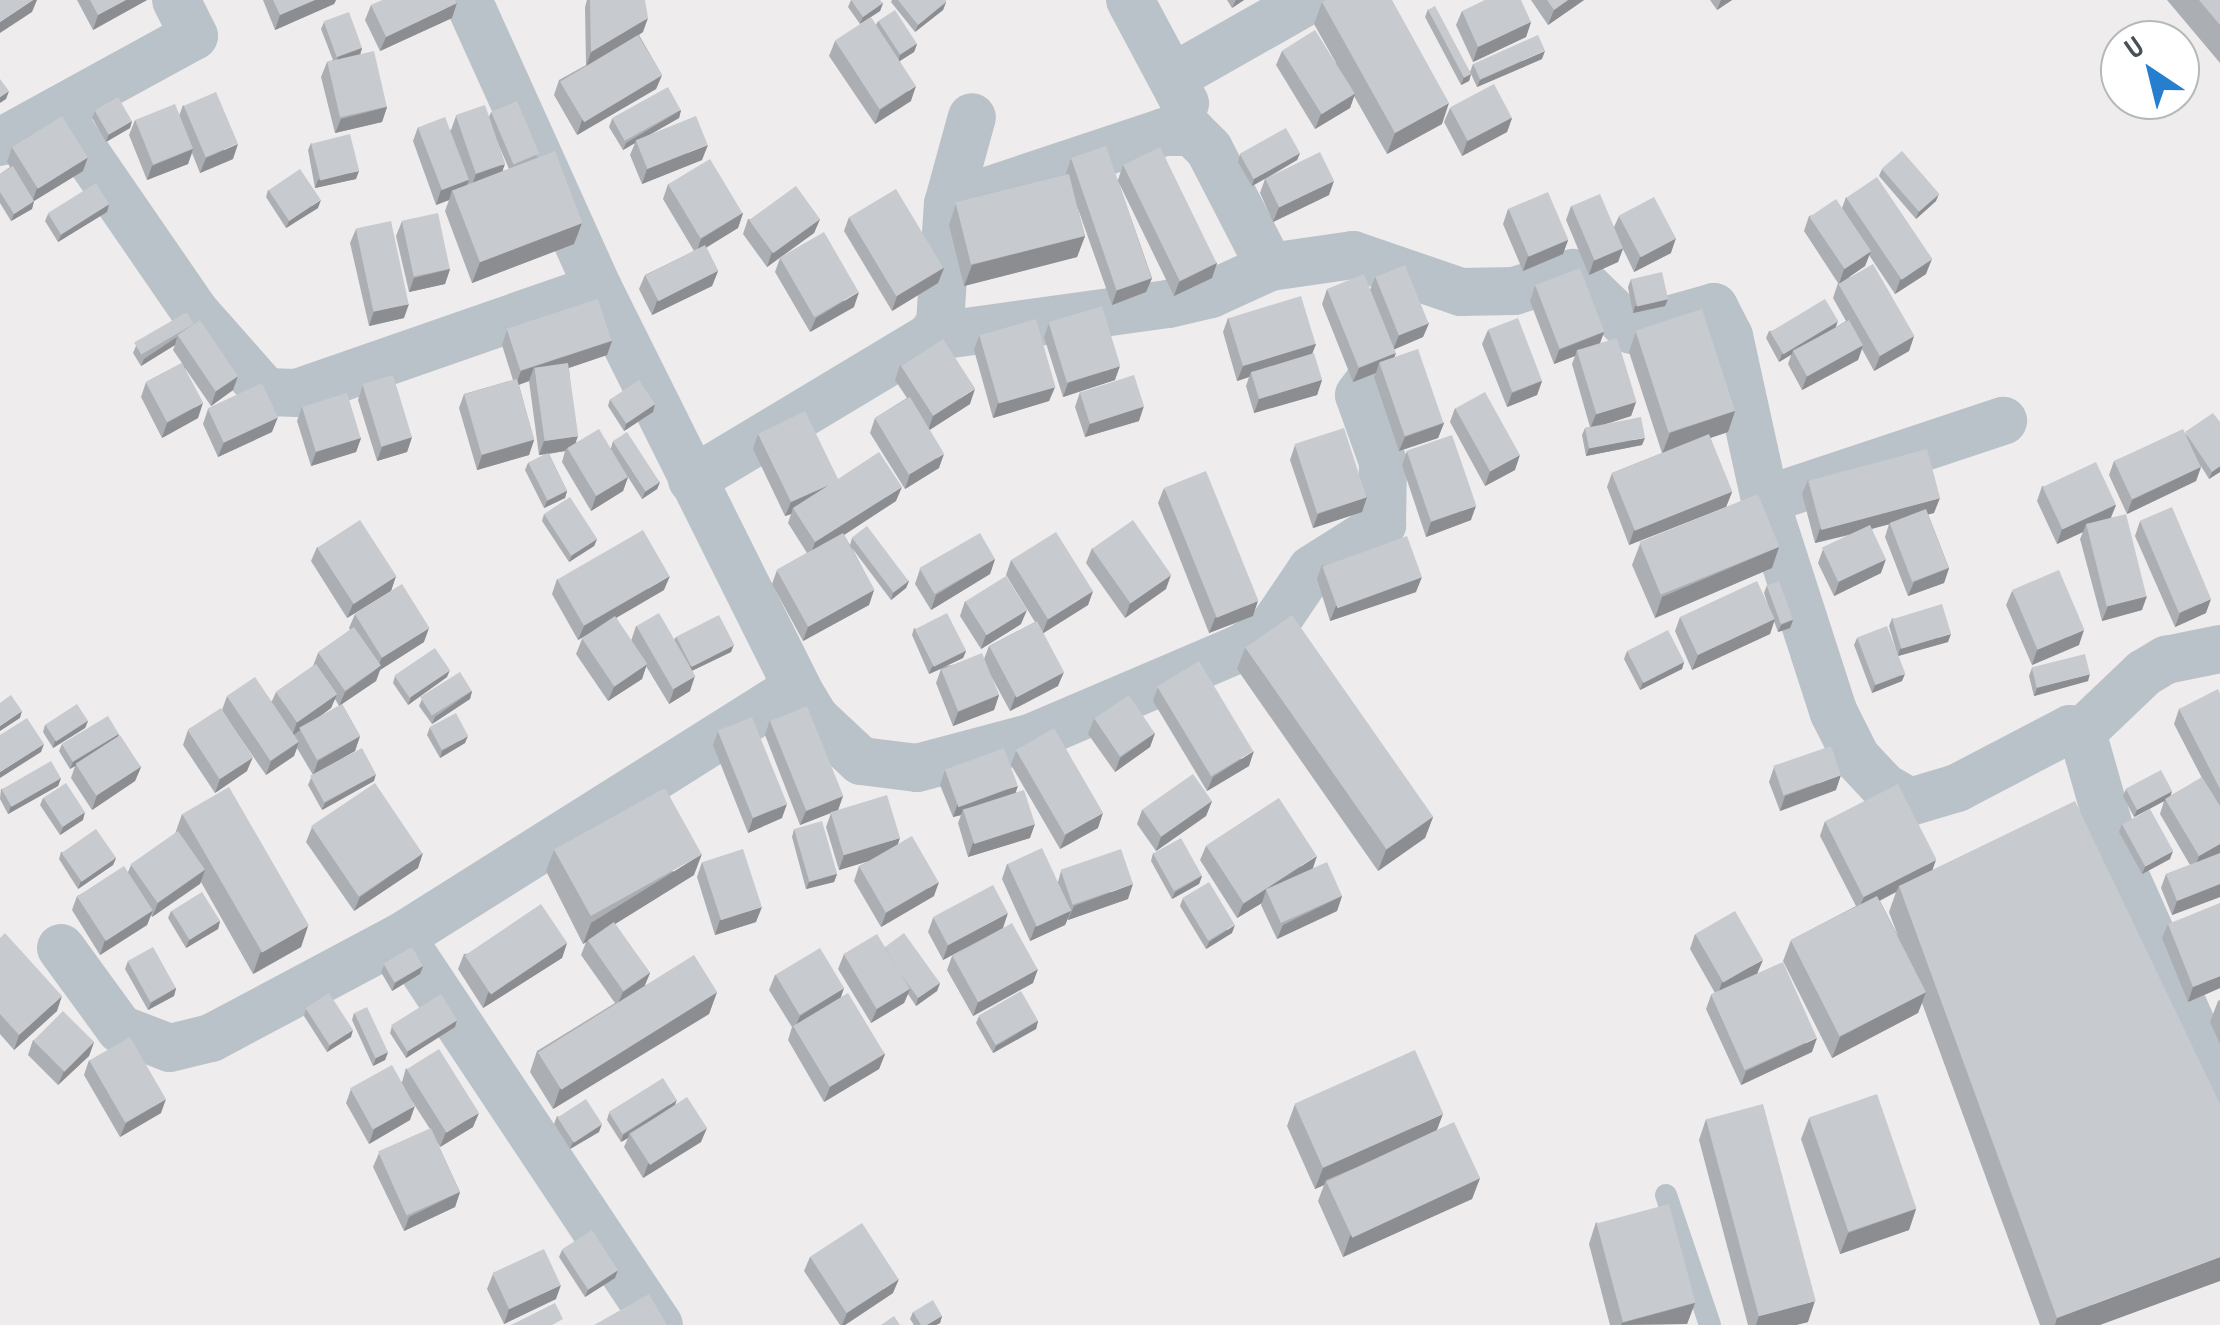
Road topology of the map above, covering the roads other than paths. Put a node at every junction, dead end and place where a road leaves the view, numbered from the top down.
1 (176, 0) edge
2 (468, 0) edge
3 (1130, 0) edge
4 (1309, 0) edge
5 (1172, 77) junction
6 (57, 111) junction
7 (972, 117) dead end
8 (1202, 138) junction
9 (0, 142) edge
10 (948, 204) junction
11 (1270, 267) junction
12 (598, 288) junction
13 (930, 336) junction
14 (1368, 383) edge
15 (2003, 421) dead end
16 (692, 480) junction
17 (1765, 500) junction
18 (2220, 649) edge
19 (797, 688) junction
20 (2082, 732) junction
21 (401, 936) junction
22 (61, 948) dead end
23 (2220, 1088) edge
24 (1666, 1195) dead end
25 (659, 1325) edge
26 (1710, 1325) edge

1 - 6 street
2 - 12 street
3 - 5 street
4 - 5 street
5 - 8 street
6 - 9 street
6 - 12 street
7 - 10 street
8 - 10 street
8 - 11 street
10 - 13 street
11 - 13 street
11 - 17 street
12 - 16 street
13 - 16 street
14 - 19 street
15 - 17 street
16 - 19 street
17 - 20 street
18 - 20 street
19 - 21 street
20 - 23 street
21 - 22 street
21 - 25 street
24 - 26 lane

